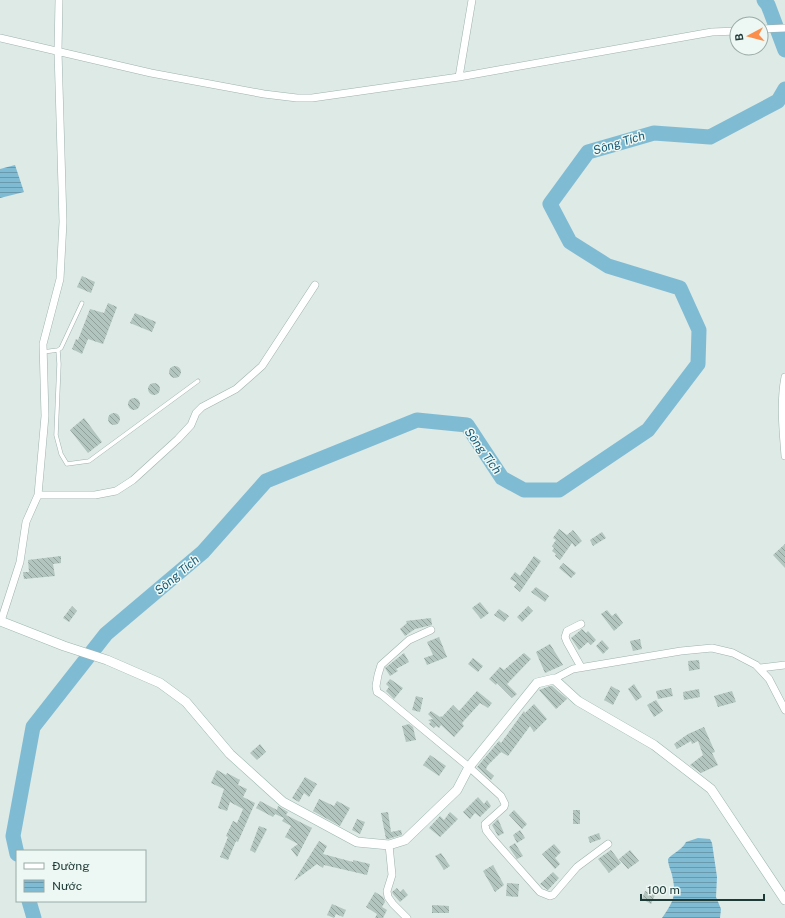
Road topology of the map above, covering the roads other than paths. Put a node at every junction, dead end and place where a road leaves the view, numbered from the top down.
1 (59, 0) edge
2 (472, 0) edge
3 (785, 28) edge
4 (769, 29) edge
5 (729, 31) edge
6 (0, 38) edge
7 (58, 51) junction
8 (459, 77) junction
9 (315, 285) dead end
10 (82, 303) dead end
11 (58, 350) junction
12 (43, 352) junction
13 (785, 377) edge
14 (198, 381) dead end
15 (785, 456) edge
16 (38, 495) junction
17 (0, 621) edge
18 (581, 624) dead end
19 (431, 630) dead end
20 (785, 665) edge
21 (581, 668) junction
22 (760, 668) junction
23 (554, 679) junction
24 (785, 710) edge
25 (469, 767) junction
26 (389, 844) junction
27 (608, 844) dead end
28 (785, 900) edge
29 (407, 918) edge

1 - 7 street
2 - 8 street
3 - 4 street
5 - 8 street
6 - 7 street
7 - 8 street
7 - 12 street
9 - 16 street
10 - 11 lane
11 - 12 lane
11 - 14 lane
12 - 16 street
13 - 15 street
16 - 17 street
17 - 26 street
18 - 21 street
19 - 25 street
20 - 22 street
21 - 22 street
21 - 23 street
22 - 24 street
23 - 25 street
23 - 28 street
25 - 26 street
25 - 27 street
26 - 29 street

